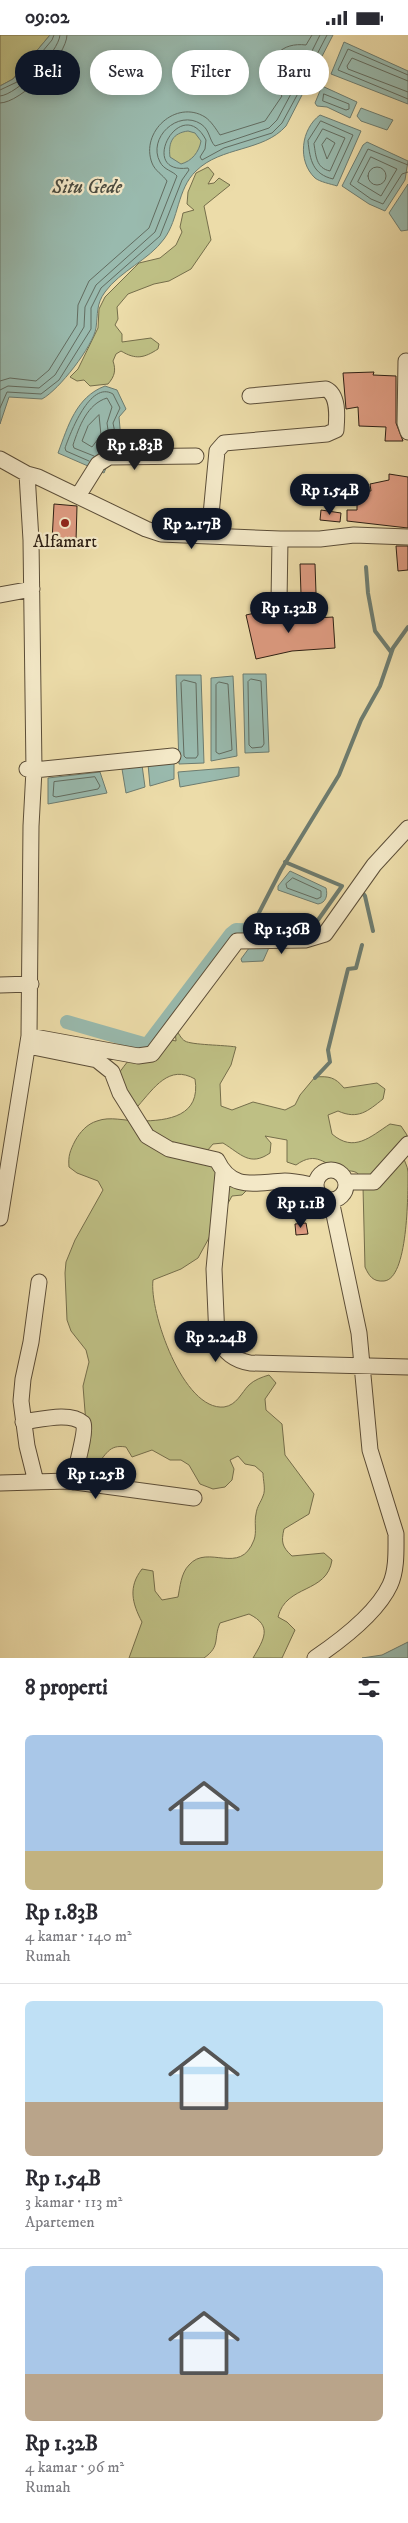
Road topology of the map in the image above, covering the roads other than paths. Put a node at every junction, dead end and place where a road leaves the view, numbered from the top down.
1 (406, 361) dead end
2 (250, 395) dead end
3 (408, 432) edge
4 (196, 456) dead end
5 (0, 459) edge
6 (27, 474) junction
7 (78, 496) junction
8 (209, 536) junction
9 (408, 537) edge
10 (280, 539) junction
11 (32, 589) junction
12 (0, 595) edge
13 (279, 602) dead end
14 (173, 756) dead end
15 (30, 769) junction
16 (408, 828) edge
17 (31, 984) junction
18 (0, 985) edge
19 (28, 1041) junction
20 (7, 1130) edge
21 (408, 1144) edge
22 (223, 1173) junction
23 (346, 1182) junction
24 (316, 1186) junction
25 (331, 1200) junction
26 (0, 1219) edge
27 (38, 1282) dead end
28 (362, 1367) junction
29 (408, 1367) edge
30 (23, 1422) junction
31 (36, 1482) junction
32 (73, 1482) junction
33 (0, 1483) edge
34 (194, 1498) dead end
35 (315, 1658) edge

1 - 3 street
2 - 8 street
4 - 7 street
5 - 6 street
6 - 7 street
6 - 11 street
7 - 8 street
8 - 10 street
9 - 10 street
10 - 13 street
11 - 12 street
11 - 15 street
14 - 15 street
15 - 17 street
16 - 19 street
17 - 18 street
17 - 19 street
19 - 20 street
19 - 22 street
20 - 26 street
21 - 23 street
22 - 24 street
22 - 28 street
23 - 24 street
23 - 25 street
24 - 25 street
25 - 28 street
27 - 30 street
28 - 29 street
28 - 35 street
30 - 31 street
30 - 32 street
31 - 32 street
31 - 33 street
32 - 34 street

